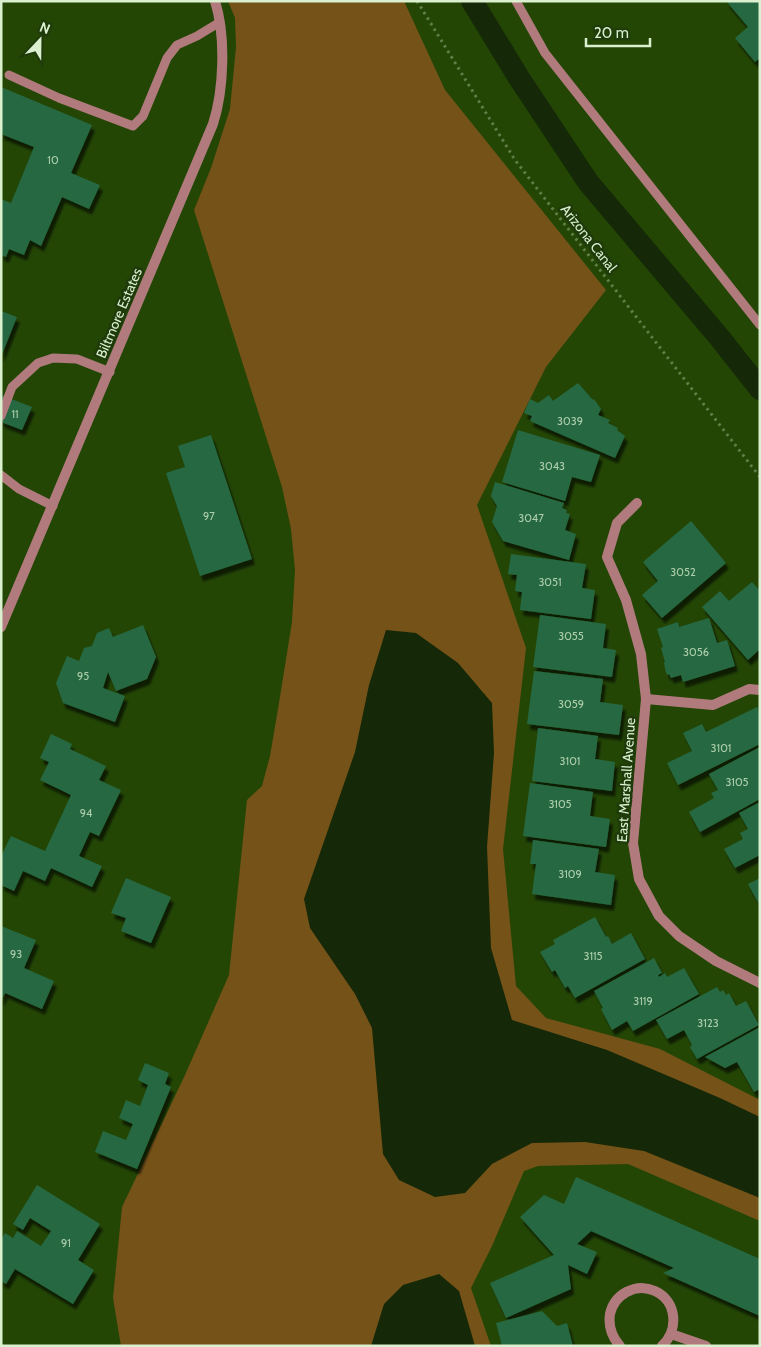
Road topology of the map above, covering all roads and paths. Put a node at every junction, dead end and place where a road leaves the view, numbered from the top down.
1 (215, 1) edge
2 (417, 1) edge
3 (516, 1) edge
4 (220, 22) junction
5 (9, 75) dead end
6 (760, 325) edge
7 (110, 372) junction
8 (1, 416) edge
9 (1, 475) edge
10 (760, 477) edge
11 (637, 502) dead end
12 (53, 506) junction
13 (1, 627) edge
14 (760, 690) edge
15 (646, 699) junction
16 (760, 983) edge
17 (671, 1334) junction
18 (620, 1346) edge
19 (662, 1346) edge
20 (706, 1346) edge

1 - 4 street, Biltmore Estates
2 - 10 path, Arizona Canal
3 - 6 lane
4 - 5 lane
4 - 7 street, Biltmore Estates
7 - 8 lane
7 - 12 street, Biltmore Estates
9 - 12 lane
11 - 15 street, East Marshall Avenue
12 - 13 street, Biltmore Estates
14 - 15 street
15 - 16 street, East Marshall Avenue
17 - 18 street
17 - 19 street
17 - 20 street

